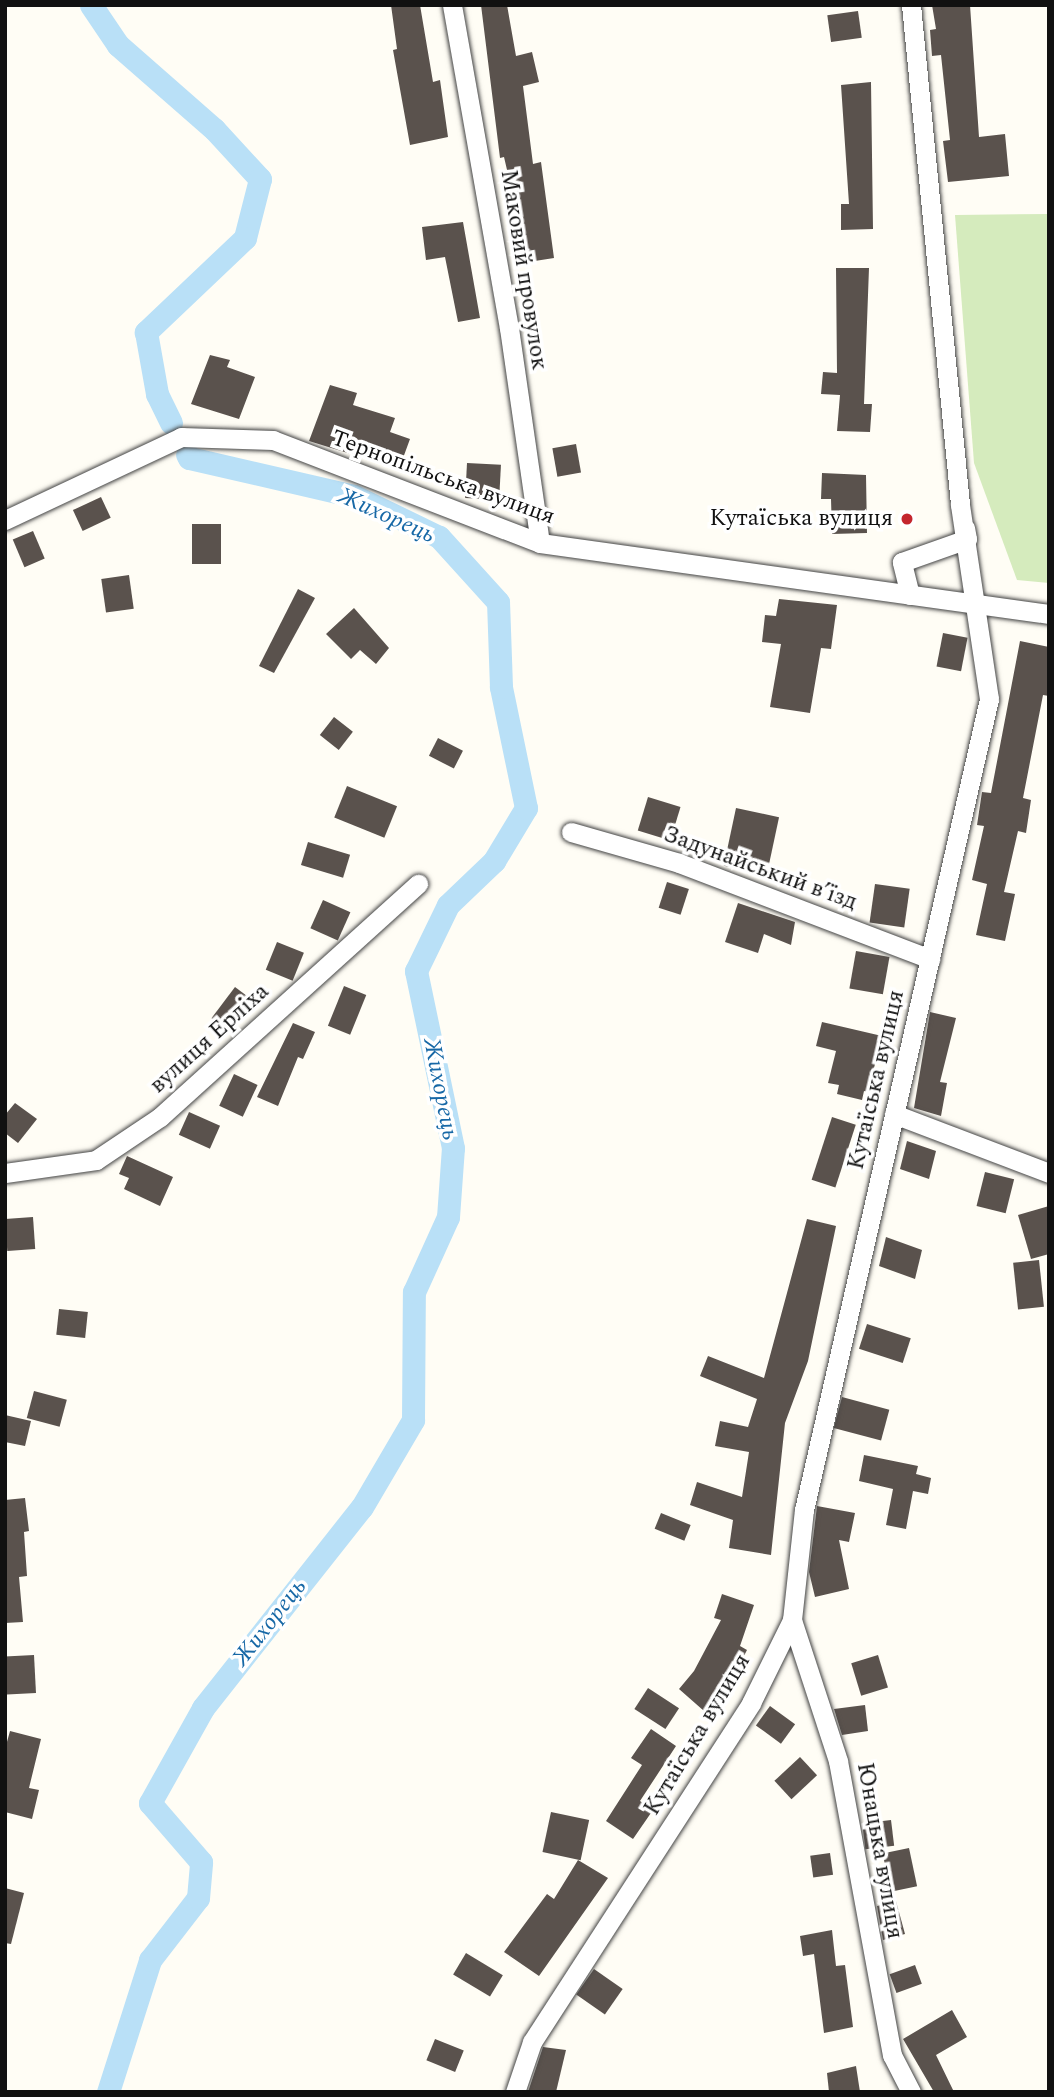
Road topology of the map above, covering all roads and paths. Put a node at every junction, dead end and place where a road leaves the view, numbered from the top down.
1 (452, 5) edge
2 (911, 5) edge
3 (962, 519) junction
4 (5, 520) edge
5 (540, 544) junction
6 (910, 595) junction
7 (977, 604) junction
8 (1049, 614) edge
9 (571, 832) dead end
10 (418, 884) dead end
11 (930, 959) junction
12 (894, 1114) junction
13 (5, 1173) edge
14 (1049, 1173) edge
15 (792, 1620) junction
16 (514, 2092) edge
17 (911, 2092) edge

1 - 5 street, Маковий провулок
2 - 3 street, Кутаїська вулиця
3 - 6 street
3 - 7 street, Кутаїська вулиця
4 - 5 street, Тернопільська вулиця
5 - 6 street, Тернопільська вулиця
6 - 7 street, Тернопільська вулиця
7 - 8 street, Тернопільська вулиця
7 - 11 street, Кутаїська вулиця
9 - 11 street, Задунайський в’їзд
10 - 13 street, вулиця Ерліха
11 - 12 street, Кутаїська вулиця
12 - 14 street
12 - 15 street, Кутаїська вулиця
15 - 16 street, Кутаїська вулиця
15 - 17 street, Юнацька вулиця

